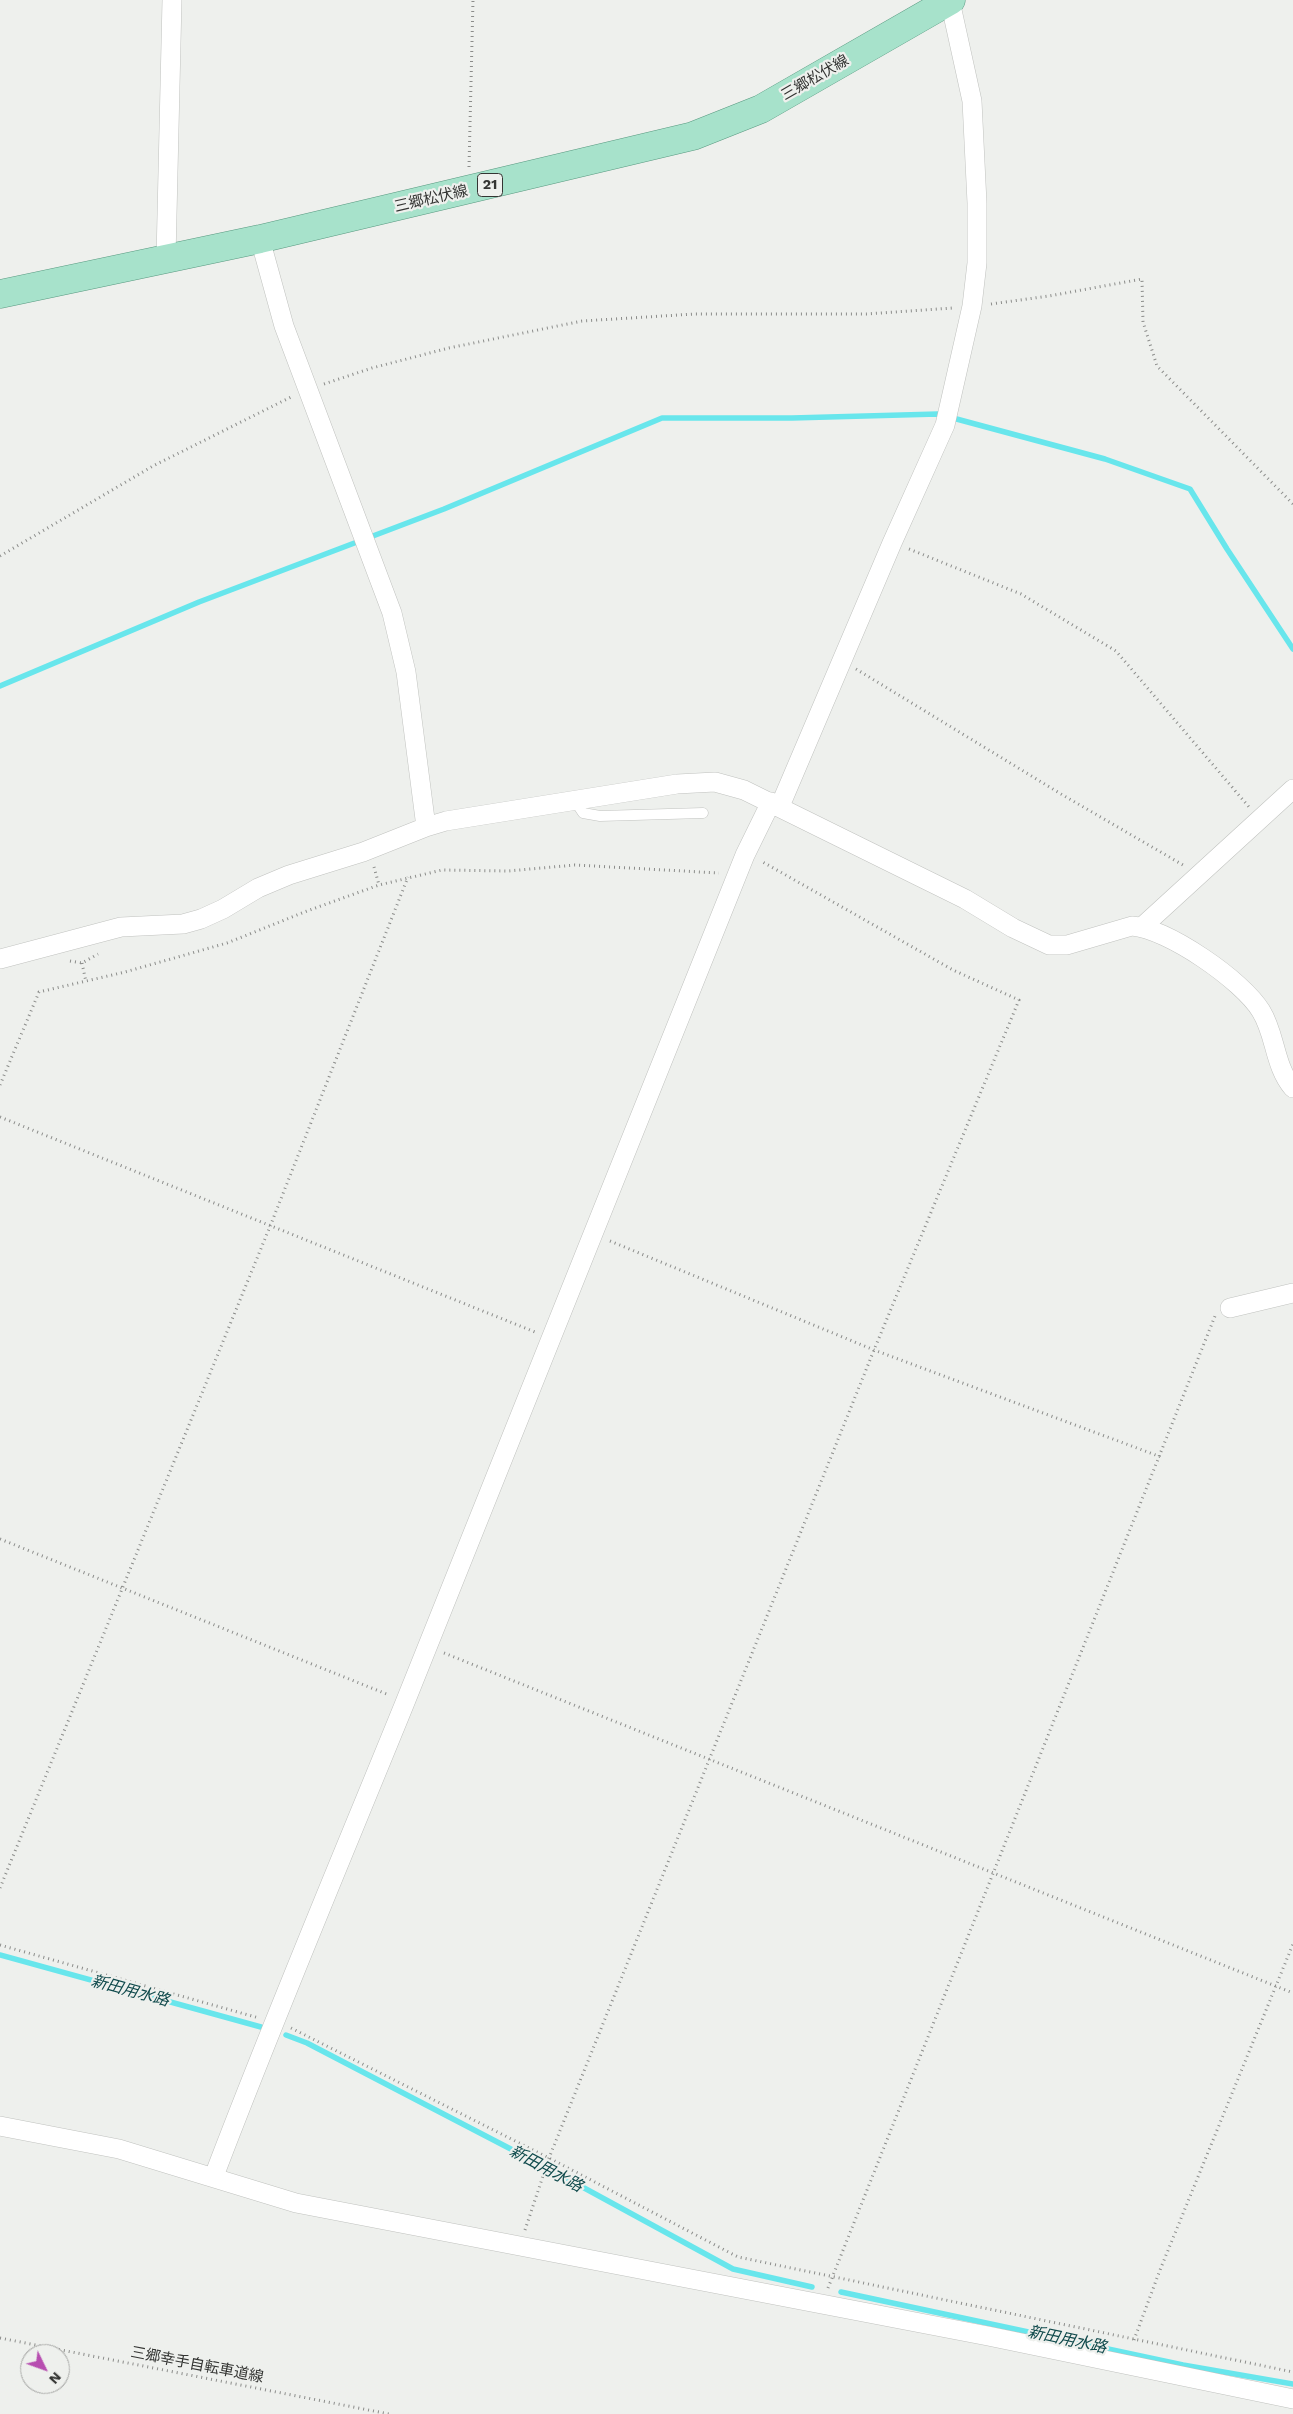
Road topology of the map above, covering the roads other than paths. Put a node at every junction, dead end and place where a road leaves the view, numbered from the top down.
1 (172, 0) edge
2 (951, 0) edge
3 (260, 240) junction
4 (166, 258) junction
5 (0, 294) edge
6 (1293, 789) edge
7 (575, 801) junction
8 (776, 804) junction
9 (703, 813) dead end
10 (426, 827) junction
11 (1142, 927) junction
12 (0, 959) edge
13 (1293, 1088) edge
14 (1293, 1293) edge
15 (1238, 1306) road end
16 (0, 2126) edge
17 (214, 2176) junction
18 (1293, 2399) edge

1 - 4 street
2 - 3 main road, 三郷松伏線 / 21
2 - 8 street
3 - 4 main road, 三郷松伏線 / 21
3 - 10 street
4 - 5 main road, 三郷松伏線 / 21
6 - 11 street
7 - 8 street
7 - 9 lane
7 - 10 street
8 - 11 street
8 - 17 street
10 - 12 street
11 - 13 street
14 - 15 street
16 - 17 street
17 - 18 street

